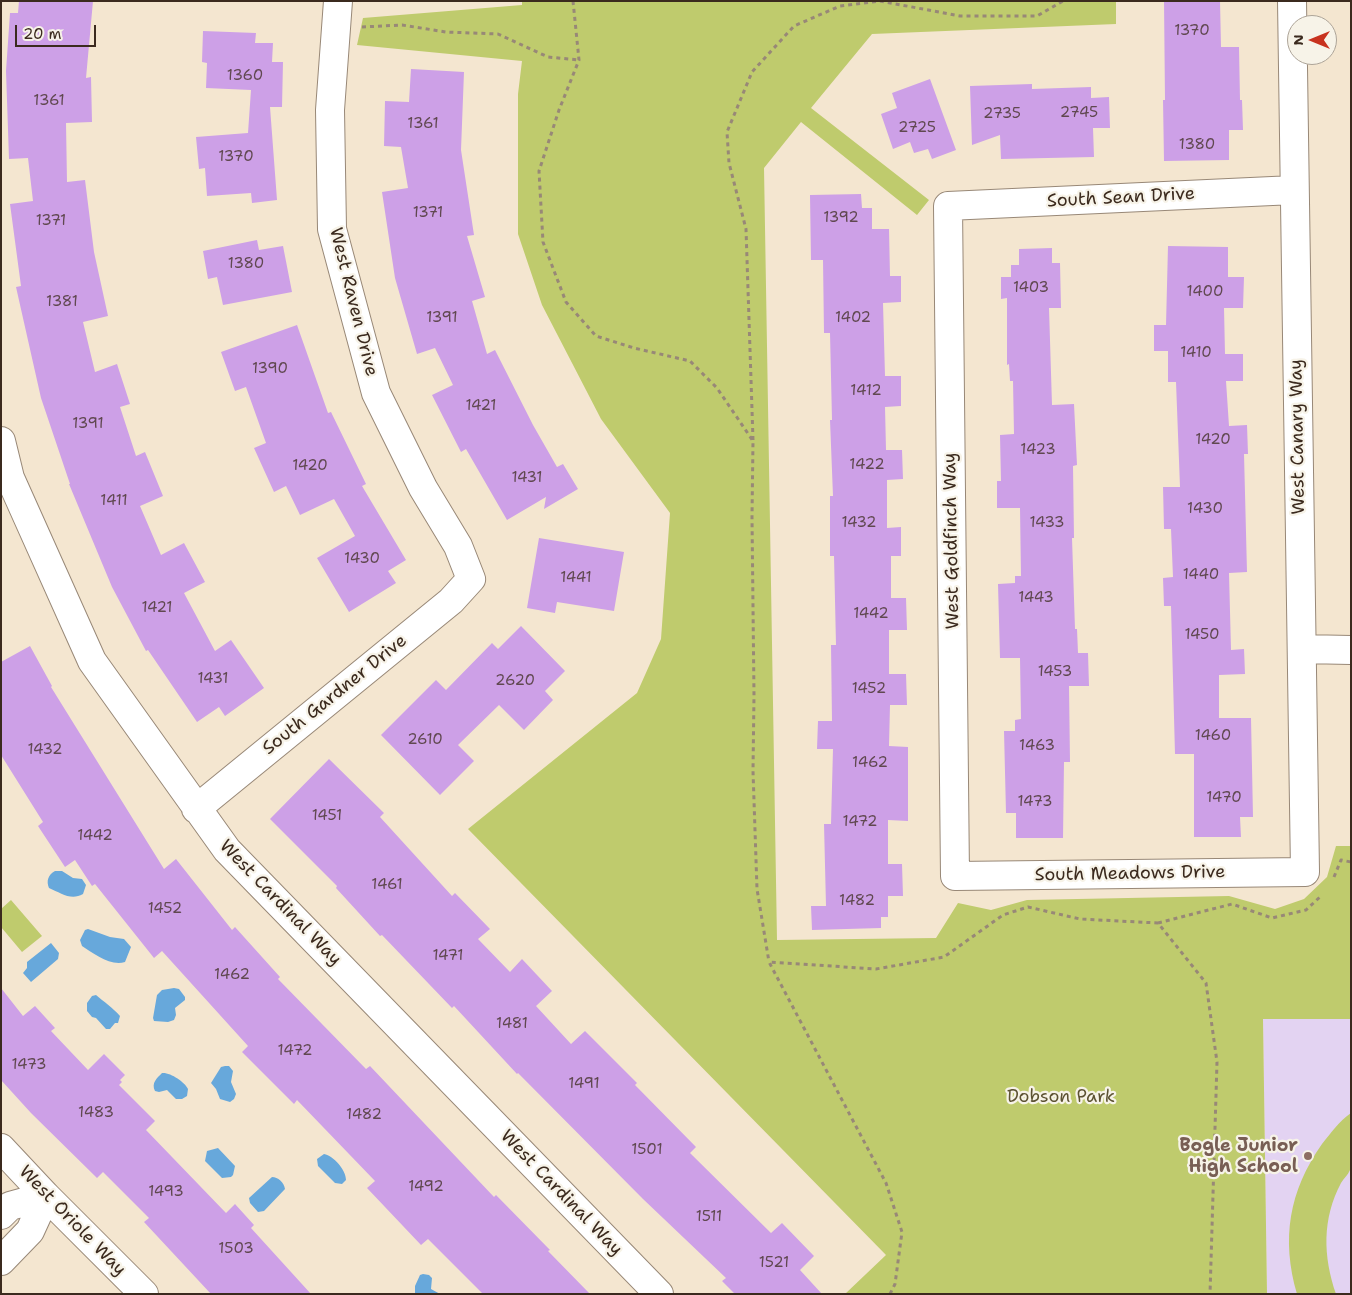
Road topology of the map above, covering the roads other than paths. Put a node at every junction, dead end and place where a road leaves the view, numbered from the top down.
1 (338, 1) edge
2 (1292, 1) edge
3 (1294, 190) junction
4 (948, 206) joint
5 (1, 441) edge
6 (5, 480) edge
7 (471, 579) joint
8 (1302, 649) junction
9 (1351, 650) edge
10 (196, 809) junction
11 (1305, 872) joint
12 (956, 876) joint
13 (1, 1148) edge
14 (46, 1196) junction
15 (1, 1215) edge
16 (1, 1261) edge
17 (144, 1294) edge
18 (659, 1294) edge

1 - 7 street, West Raven Drive
2 - 3 street, West Canary Way
3 - 4 street, South Sean Drive
3 - 8 street, West Canary Way
4 - 12 street, West Goldfinch Way
5 - 6 street, West Cardinal Way
6 - 10 street, West Cardinal Way
7 - 10 street, South Gardner Drive
8 - 9 street
8 - 11 street, West Canary Way
10 - 18 street, West Cardinal Way
11 - 12 street, South Meadows Drive
13 - 14 street, West Oriole Way
14 - 15 street
14 - 16 street
14 - 17 street, West Oriole Way

